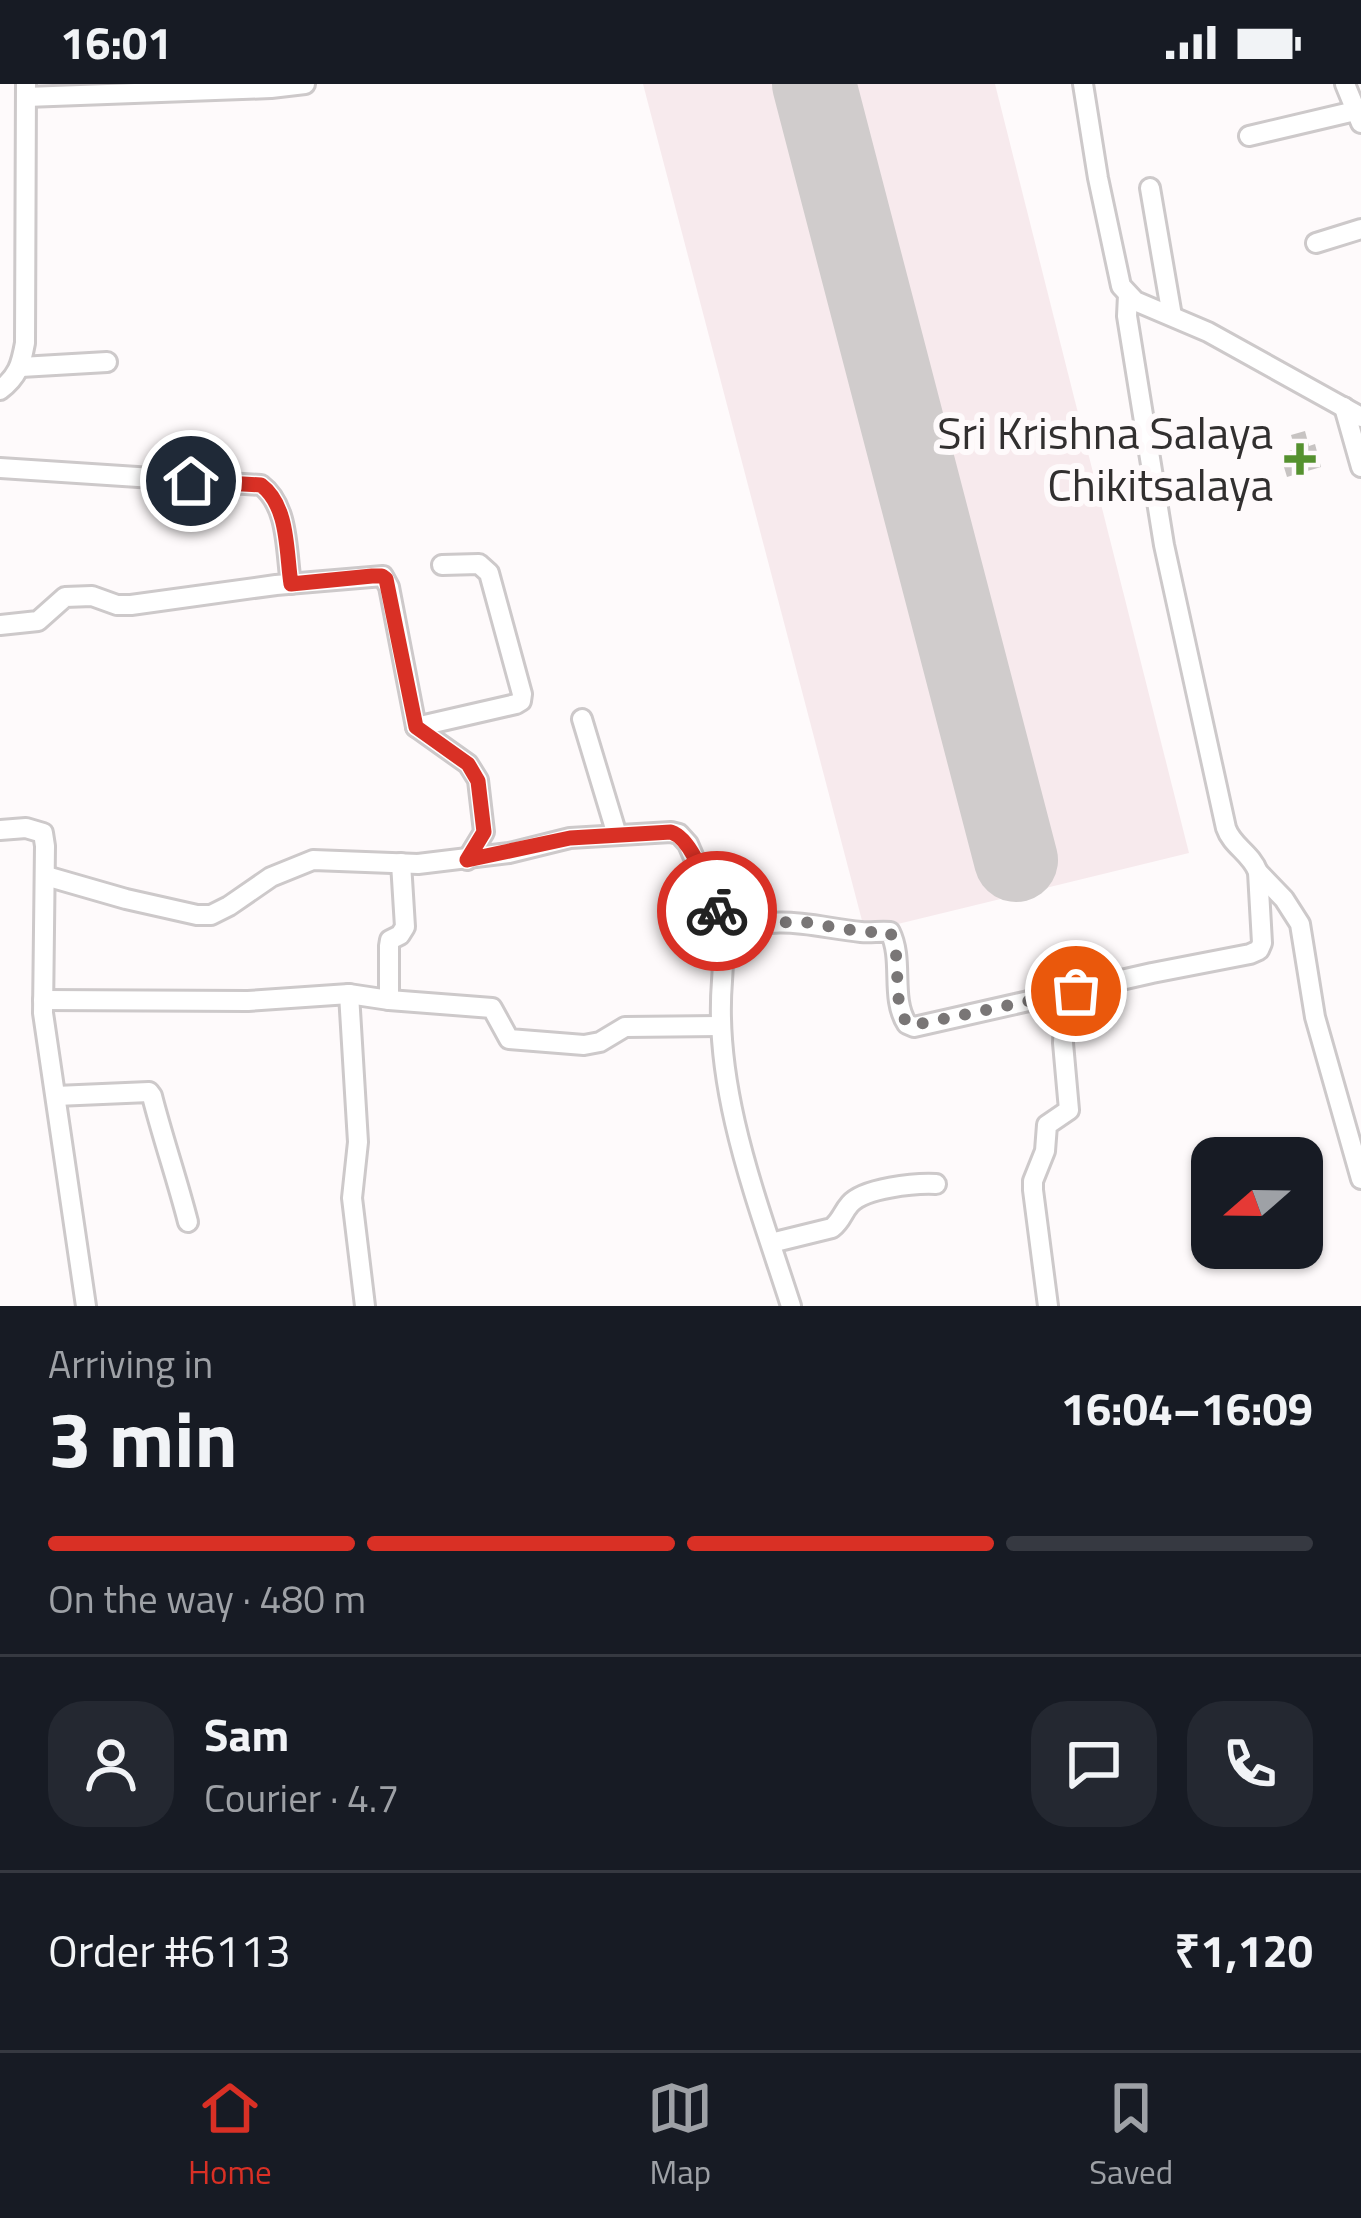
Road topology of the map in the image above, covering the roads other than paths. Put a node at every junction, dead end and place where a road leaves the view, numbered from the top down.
1 (305, 84) edge
2 (1083, 84) edge
3 (1345, 84) edge
4 (26, 90) edge
5 (1358, 117) edge
6 (1249, 136) dead end
7 (1150, 188) dead end
8 (1361, 229) edge
9 (1316, 243) dead end
10 (1128, 295) junction
11 (1172, 316) junction
12 (106, 362) dead end
13 (21, 367) junction
14 (0, 390) edge
15 (1352, 412) edge
16 (1361, 467) edge
17 (0, 468) edge
18 (442, 565) dead end
19 (291, 584) junction
20 (0, 625) edge
21 (582, 719) dead end
22 (416, 727) junction
23 (0, 830) edge
24 (617, 835) junction
25 (467, 860) junction
26 (401, 863) junction
27 (1258, 872) junction
28 (46, 876) junction
29 (727, 935) junction
30 (1073, 992) junction
31 (349, 994) junction
32 (43, 1000) junction
33 (388, 1000) junction
34 (719, 1026) junction
35 (56, 1096) junction
36 (1357, 1148) edge
37 (1361, 1179) edge
38 (936, 1184) dead end
39 (188, 1222) dead end
40 (771, 1243) junction
41 (86, 1306) edge
42 (365, 1306) edge
43 (791, 1306) edge
44 (1048, 1306) edge

1 - 4 street
2 - 10 street
3 - 5 street
4 - 13 street
5 - 6 street
7 - 11 street
8 - 9 street
10 - 11 street
10 - 27 street
11 - 15 street
12 - 13 street
13 - 14 street
15 - 16 street
17 - 19 street
18 - 22 street
19 - 20 street
19 - 22 street
21 - 24 street
22 - 25 street
23 - 28 street
24 - 25 street
24 - 29 street
25 - 26 street
26 - 28 street
26 - 33 street
27 - 30 street
27 - 36 street
28 - 32 street
29 - 30 street
29 - 34 street
30 - 44 street
31 - 32 street
31 - 33 street
31 - 42 street
32 - 35 street
33 - 34 street
34 - 40 street
35 - 39 street
35 - 41 street
36 - 37 street
38 - 40 street
40 - 43 street

